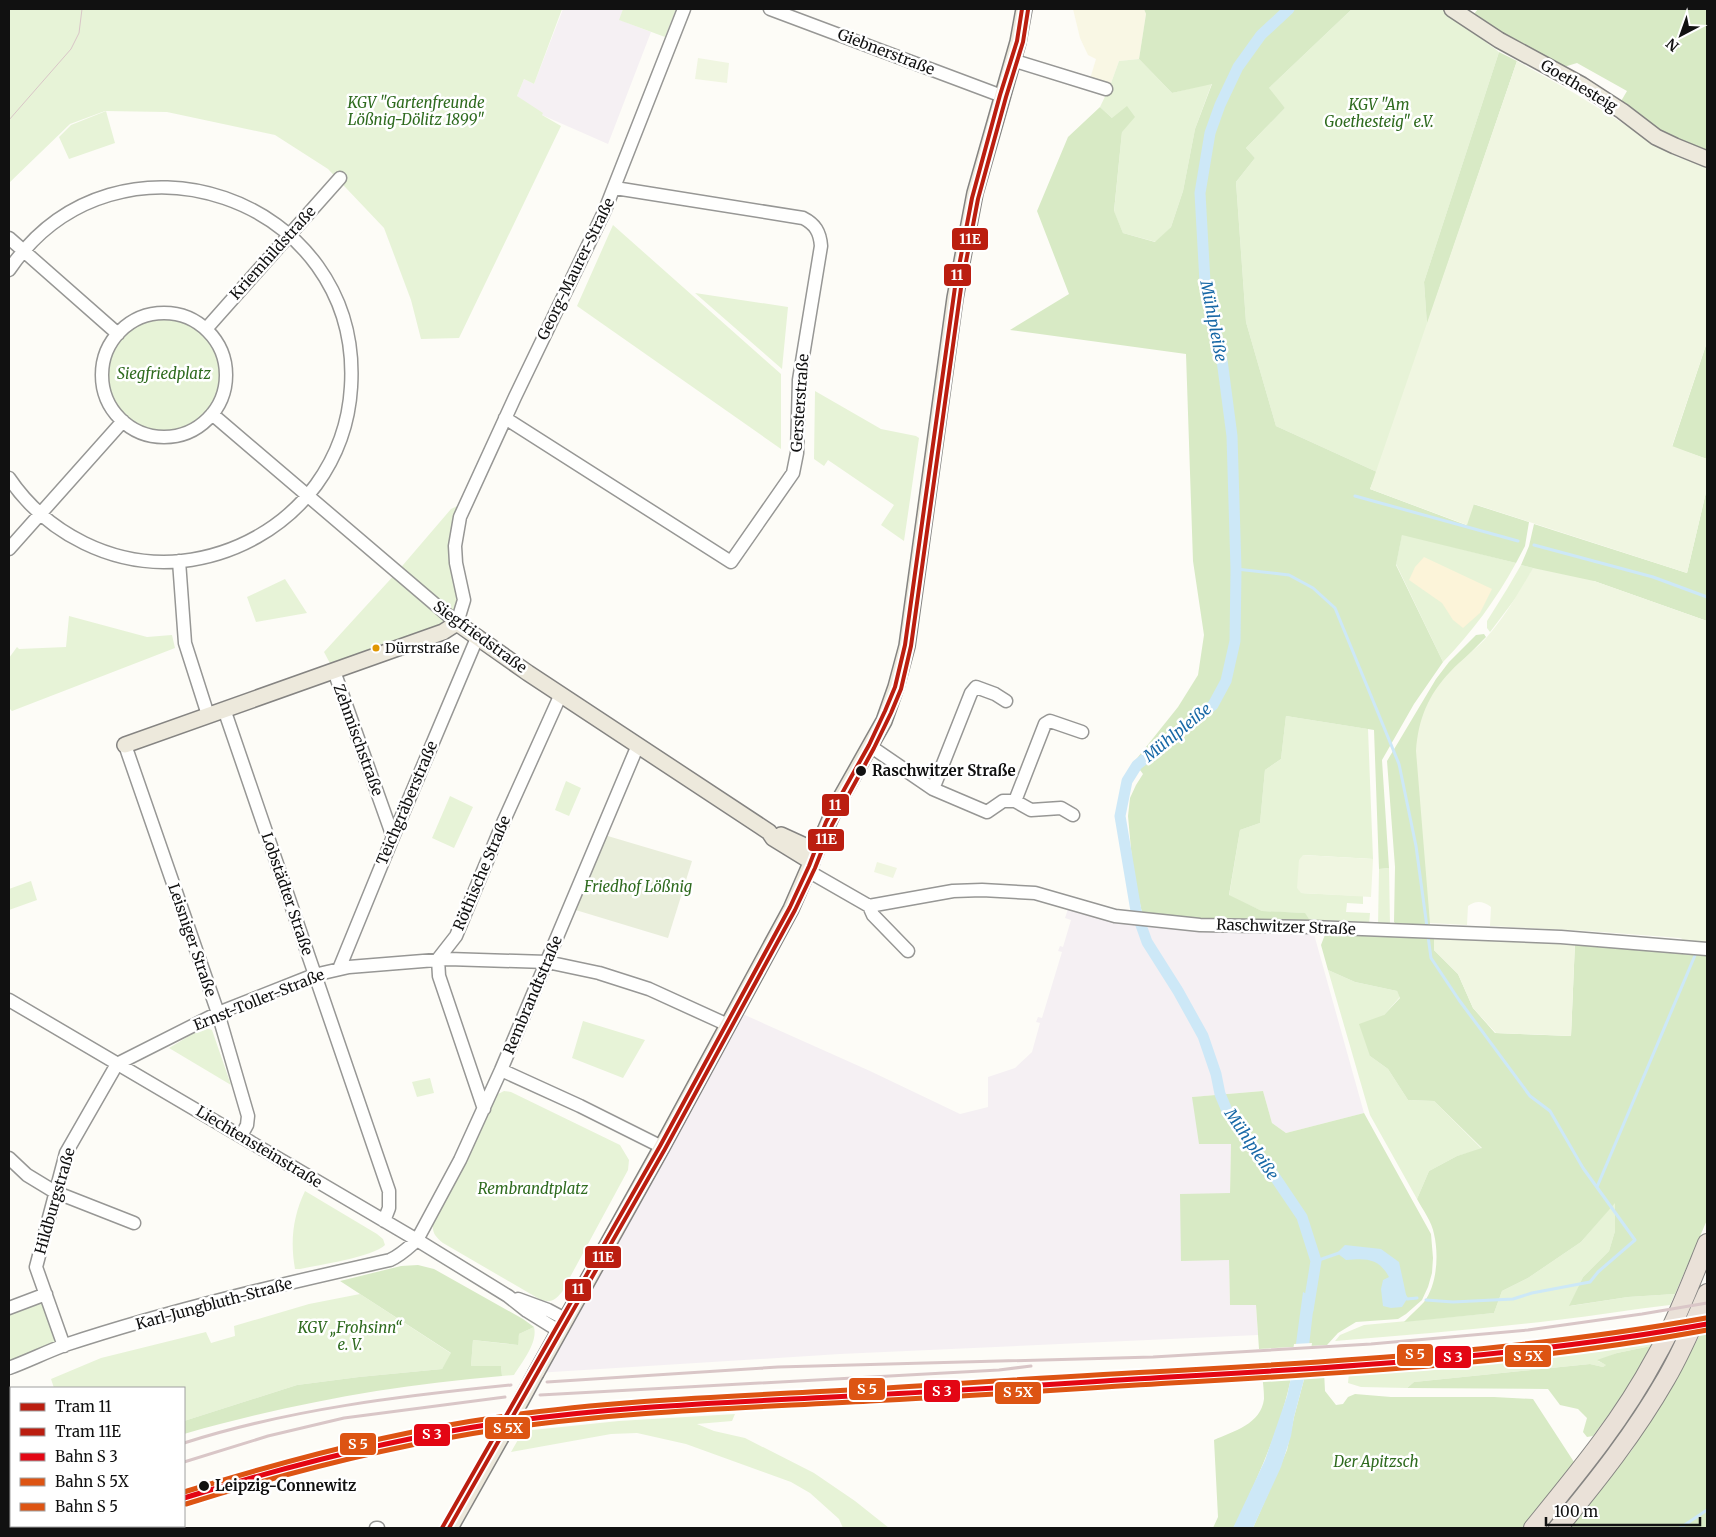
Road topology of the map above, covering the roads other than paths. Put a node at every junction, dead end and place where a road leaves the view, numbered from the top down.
1 (684, 9) edge
2 (770, 9) edge
3 (1024, 9) edge
4 (1452, 9) edge
5 (1012, 60) junction
6 (1106, 89) dead end
7 (1002, 96) junction
8 (1707, 159) edge
9 (340, 178) dead end
10 (614, 188) junction
11 (289, 235) junction
12 (9, 238) edge
13 (23, 251) junction
14 (9, 270) edge
15 (206, 329) junction
16 (118, 334) junction
17 (212, 414) junction
18 (505, 418) junction
19 (123, 420) junction
20 (9, 478) edge
21 (307, 496) junction
22 (40, 514) junction
23 (9, 549) edge
24 (179, 561) junction
25 (458, 623) junction
26 (477, 638) junction
27 (334, 671) junction
28 (561, 694) junction
29 (1006, 701) dead end
30 (224, 709) junction
31 (208, 715) junction
32 (1082, 732) dead end
33 (125, 745) joint
34 (638, 745) junction
35 (870, 746) junction
36 (933, 789) junction
37 (1015, 801) junction
38 (1073, 815) dead end
39 (392, 837) junction
40 (812, 862) junction
41 (869, 906) junction
42 (1707, 950) edge
43 (908, 951) dead end
44 (438, 959) junction
45 (546, 962) junction
46 (339, 969) junction
47 (314, 975) junction
48 (9, 1000) edge
49 (218, 1013) junction
50 (728, 1024) junction
51 (116, 1064) junction
52 (502, 1070) junction
53 (484, 1109) junction
54 (241, 1136) junction
55 (662, 1147) junction
56 (9, 1158) edge
57 (54, 1192) junction
58 (384, 1221) junction
59 (134, 1223) dead end
60 (416, 1240) junction
61 (1707, 1243) edge
62 (1707, 1293) edge
63 (46, 1294) junction
64 (9, 1308) edge
65 (562, 1325) junction
66 (64, 1346) junction
67 (9, 1368) edge
68 (450, 1528) edge
69 (1533, 1528) edge
70 (1558, 1528) edge

1 - 10 street, Georg-Maurer-Straße
2 - 7 street, Giebnerstraße
3 - 5 main road
4 - 8 main road, Goethesteig
5 - 6 street
5 - 7 main road
7 - 35 main road
9 - 11 street, Kriemhildstraße
10 - 18 street, Georg-Maurer-Straße
10 - 18 street, Gersterstraße
11 - 13 street
11 - 15 street, Kriemhildstraße
11 - 21 street
12 - 13 street
13 - 14 street
13 - 16 street
15 - 16 street
15 - 17 street
16 - 19 street
17 - 19 street
17 - 21 street, Siegfriedstraße
18 - 25 street, Georg-Maurer-Straße
19 - 22 street
20 - 22 street
21 - 24 street
21 - 25 street, Siegfriedstraße
22 - 23 street
22 - 24 street
24 - 31 street
25 - 26 main road, Siegfriedstraße
25 - 27 main road
26 - 28 main road, Siegfriedstraße
26 - 39 street, Teichgräberstraße
27 - 30 main road
27 - 39 street, Zehmischstraße
28 - 34 main road, Siegfriedstraße
28 - 44 street, Röthische Straße
29 - 36 street
30 - 31 main road
30 - 47 street, Lobstädter Straße
31 - 33 main road
32 - 37 street
33 - 49 street, Leisniger Straße
34 - 40 main road, Siegfriedstraße
34 - 45 street, Rembrandtstraße
35 - 36 street
35 - 40 main road
36 - 37 street
37 - 38 street
39 - 46 street, Teichgräberstraße
40 - 41 street
40 - 50 main road
41 - 42 street, Raschwitzer Straße
41 - 43 street
44 - 45 street, Ernst-Toller-Straße
44 - 46 street, Ernst-Toller-Straße
44 - 53 street
45 - 50 street, Ernst-Toller-Straße
45 - 52 street, Rembrandtstraße
46 - 47 street, Ernst-Toller-Straße
47 - 49 street, Ernst-Toller-Straße
47 - 58 street, Lobstädter Straße
48 - 51 street, Liechtensteinstraße
49 - 51 street, Ernst-Toller-Straße
49 - 54 street, Leisniger Straße
50 - 55 main road
51 - 54 street, Liechtensteinstraße
51 - 57 street, Hildburgstraße
52 - 53 street, Rembrandtstraße
52 - 55 street
53 - 60 street, Rembrandtstraße
54 - 58 street, Liechtensteinstraße
55 - 65 main road
56 - 57 street
57 - 59 street
57 - 63 street, Hildburgstraße
58 - 60 street, Liechtensteinstraße
60 - 65 street, Liechtensteinstraße
60 - 66 street, Karl-Jungbluth-Straße
61 - 69 highway
62 - 70 highway
63 - 64 street
63 - 66 street, Hildburgstraße
65 - 68 main road, bridge
66 - 67 street, Karl-Jungbluth-Straße

